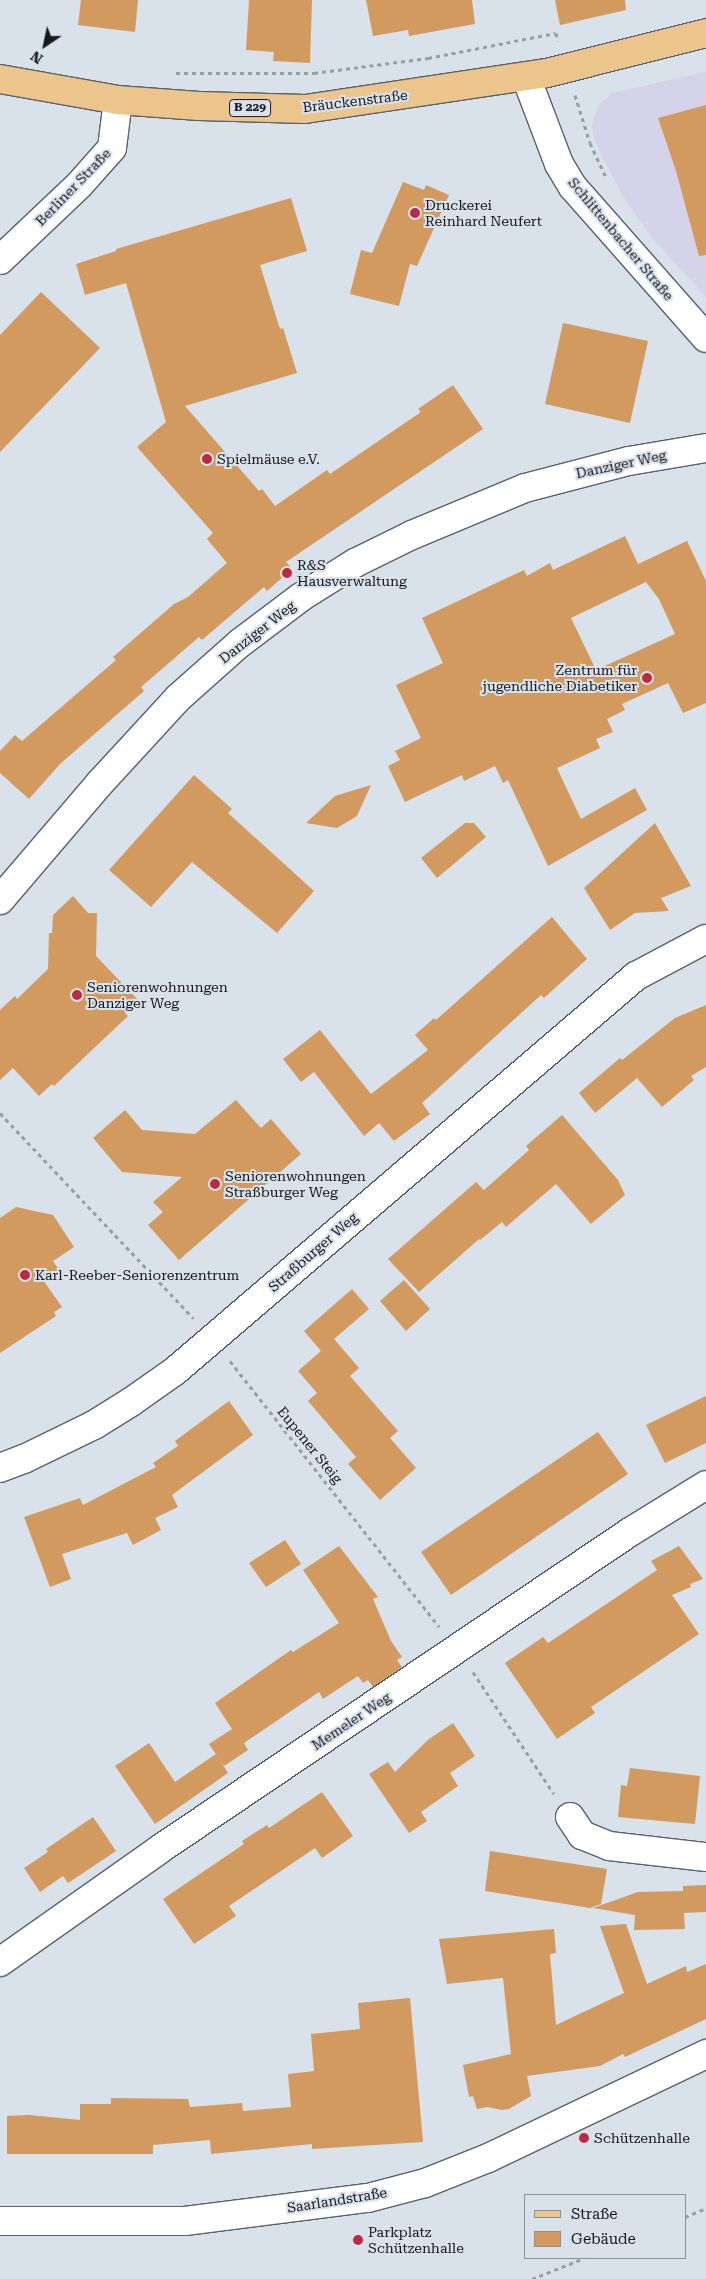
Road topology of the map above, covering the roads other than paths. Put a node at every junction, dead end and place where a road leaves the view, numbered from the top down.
1 (706, 33) edge
2 (526, 77) junction
3 (0, 79) edge
4 (118, 100) junction
5 (0, 260) edge
6 (706, 338) edge
7 (706, 448) edge
8 (0, 900) edge
9 (706, 939) edge
10 (0, 1468) edge
11 (706, 1485) edge
12 (570, 1817) road end
13 (706, 1857) edge
14 (0, 1962) edge
15 (706, 2054) edge
16 (0, 2221) edge

1 - 2 main road, Bräuckenstraße / B 229
2 - 4 main road, Bräuckenstraße / B 229
2 - 6 street, Schlittenbacher Straße
3 - 4 main road, Bräuckenstraße / B 229
4 - 5 street, Berliner Straße
7 - 8 street, Danziger Weg
9 - 10 street, Straßburger Weg
11 - 14 street, Memeler Weg
12 - 13 street
15 - 16 street, Saarlandstraße

